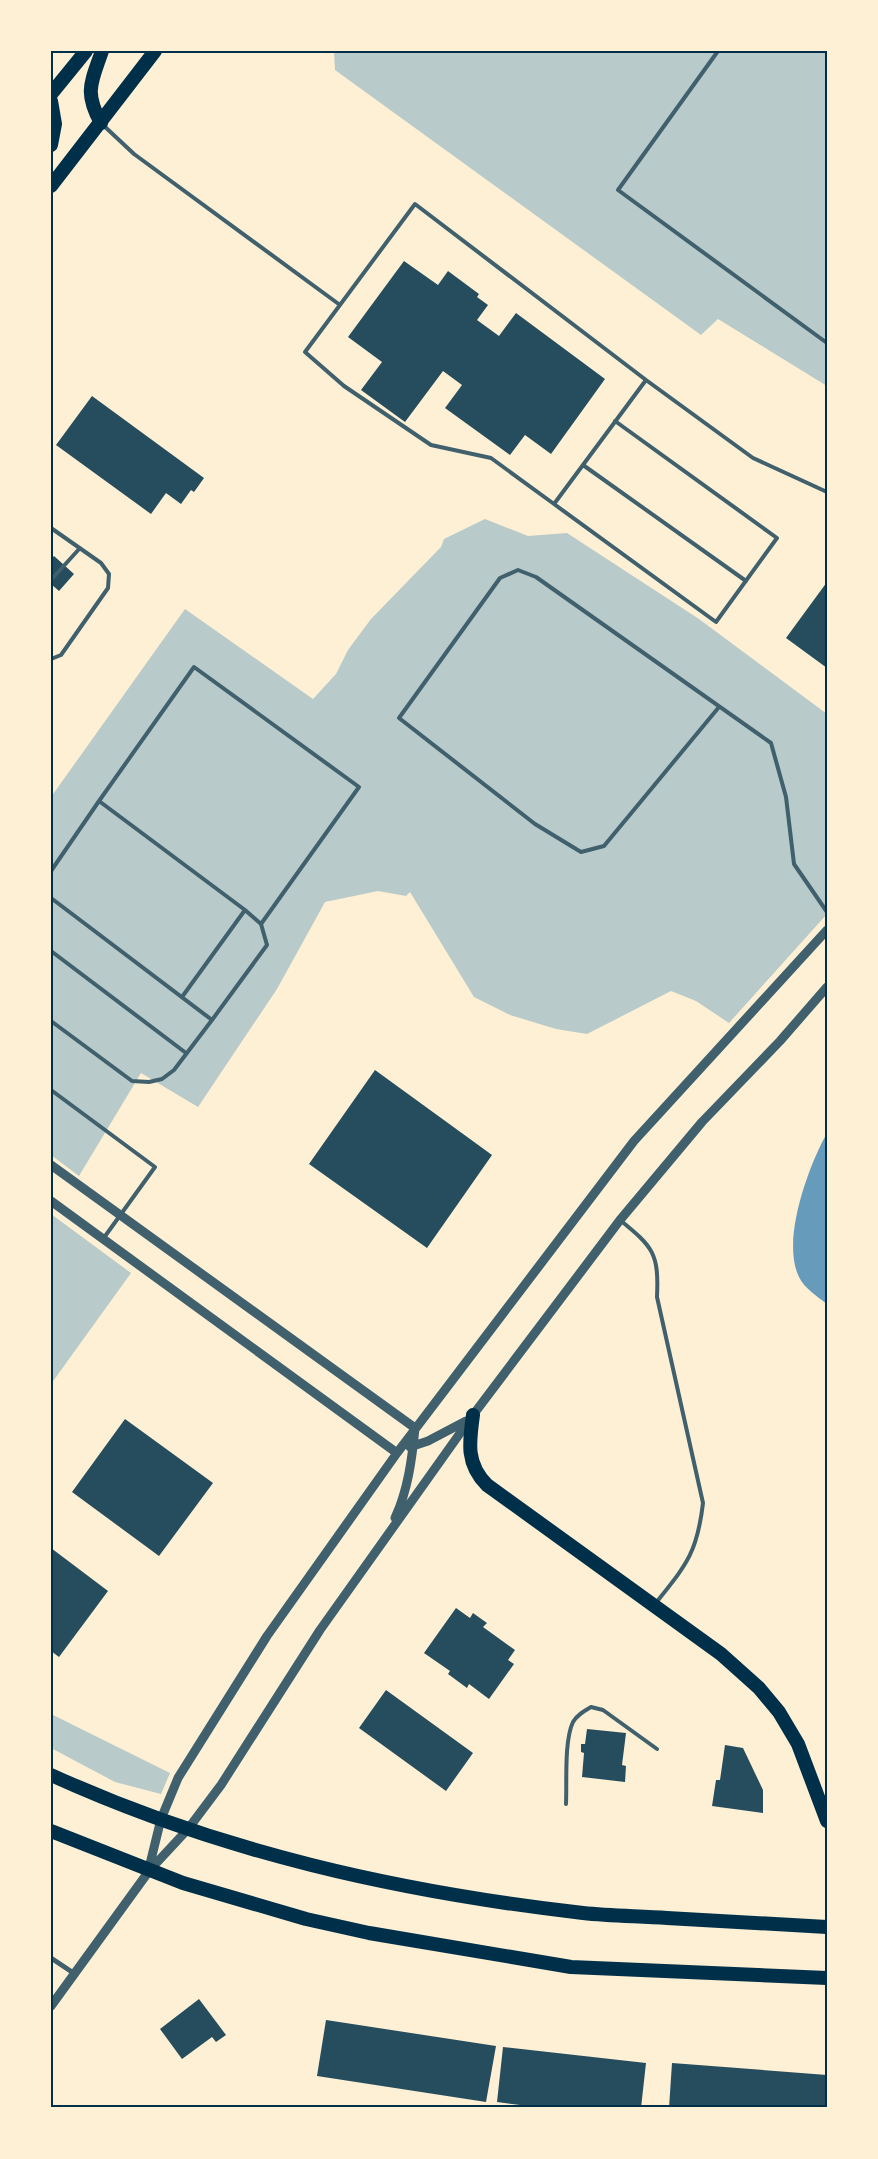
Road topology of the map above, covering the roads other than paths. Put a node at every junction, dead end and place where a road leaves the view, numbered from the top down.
1 (86, 51) edge
2 (102, 51) edge
3 (156, 51) edge
4 (718, 51) edge
5 (51, 94) edge
6 (51, 100) edge
7 (101, 123) junction
8 (51, 145) edge
9 (51, 186) edge
10 (340, 305) junction
11 (827, 343) edge
12 (646, 380) junction
13 (616, 421) junction
14 (583, 465) junction
15 (827, 492) edge
16 (554, 504) junction
17 (51, 528) edge
18 (80, 548) junction
19 (51, 580) edge
20 (746, 581) junction
21 (51, 660) edge
22 (719, 707) junction
23 (99, 801) junction
24 (51, 871) edge
25 (51, 898) edge
26 (245, 910) junction
27 (827, 912) edge
28 (260, 924) junction
29 (827, 930) edge
30 (51, 951) edge
31 (827, 987) edge
32 (182, 997) junction
33 (51, 1020) edge
34 (212, 1020) junction
35 (186, 1053) junction
36 (51, 1090) edge
37 (51, 1164) edge
38 (51, 1201) edge
39 (121, 1215) junction
40 (620, 1220) junction
41 (103, 1239) junction
42 (473, 1415) junction
43 (415, 1428) junction
44 (413, 1445) junction
45 (396, 1453) junction
46 (386, 1538) junction
47 (653, 1605) junction
48 (657, 1749) dead end
49 (51, 1775) edge
50 (566, 1804) dead end
51 (161, 1819) junction
52 (827, 1821) edge
53 (188, 1829) junction
54 (51, 1832) edge
55 (149, 1871) junction
56 (827, 1926) edge
57 (51, 1958) edge
58 (75, 1974) junction
59 (827, 1978) edge
60 (51, 2006) edge

1 - 5 highway
2 - 7 highway
3 - 7 highway
4 - 11 lane
6 - 8 highway
7 - 9 highway
7 - 10 lane
10 - 12 lane
10 - 16 lane
12 - 13 lane
12 - 15 lane
13 - 14 lane
13 - 20 lane
14 - 16 lane
14 - 20 lane
16 - 20 lane
17 - 18 lane
18 - 19 lane
18 - 21 lane
22 - 22 lane
22 - 27 lane
23 - 24 lane
23 - 26 lane
23 - 28 lane
25 - 32 lane
26 - 28 lane
26 - 32 lane
28 - 34 lane
29 - 43 street
30 - 35 lane
31 - 40 street
32 - 34 lane
33 - 35 lane
34 - 35 lane
36 - 39 lane
37 - 39 street
38 - 41 street
39 - 41 lane
39 - 43 street
40 - 42 street
40 - 47 lane
41 - 45 street
42 - 44 street
42 - 46 street
42 - 47 highway
43 - 44 street
43 - 45 street
44 - 45 street
44 - 46 street
45 - 51 street
46 - 53 street
47 - 52 highway
48 - 50 lane
49 - 51 highway
51 - 53 highway
51 - 55 street
53 - 55 street
53 - 56 highway
54 - 55 highway
55 - 58 street
55 - 59 highway
57 - 58 street
58 - 60 street

